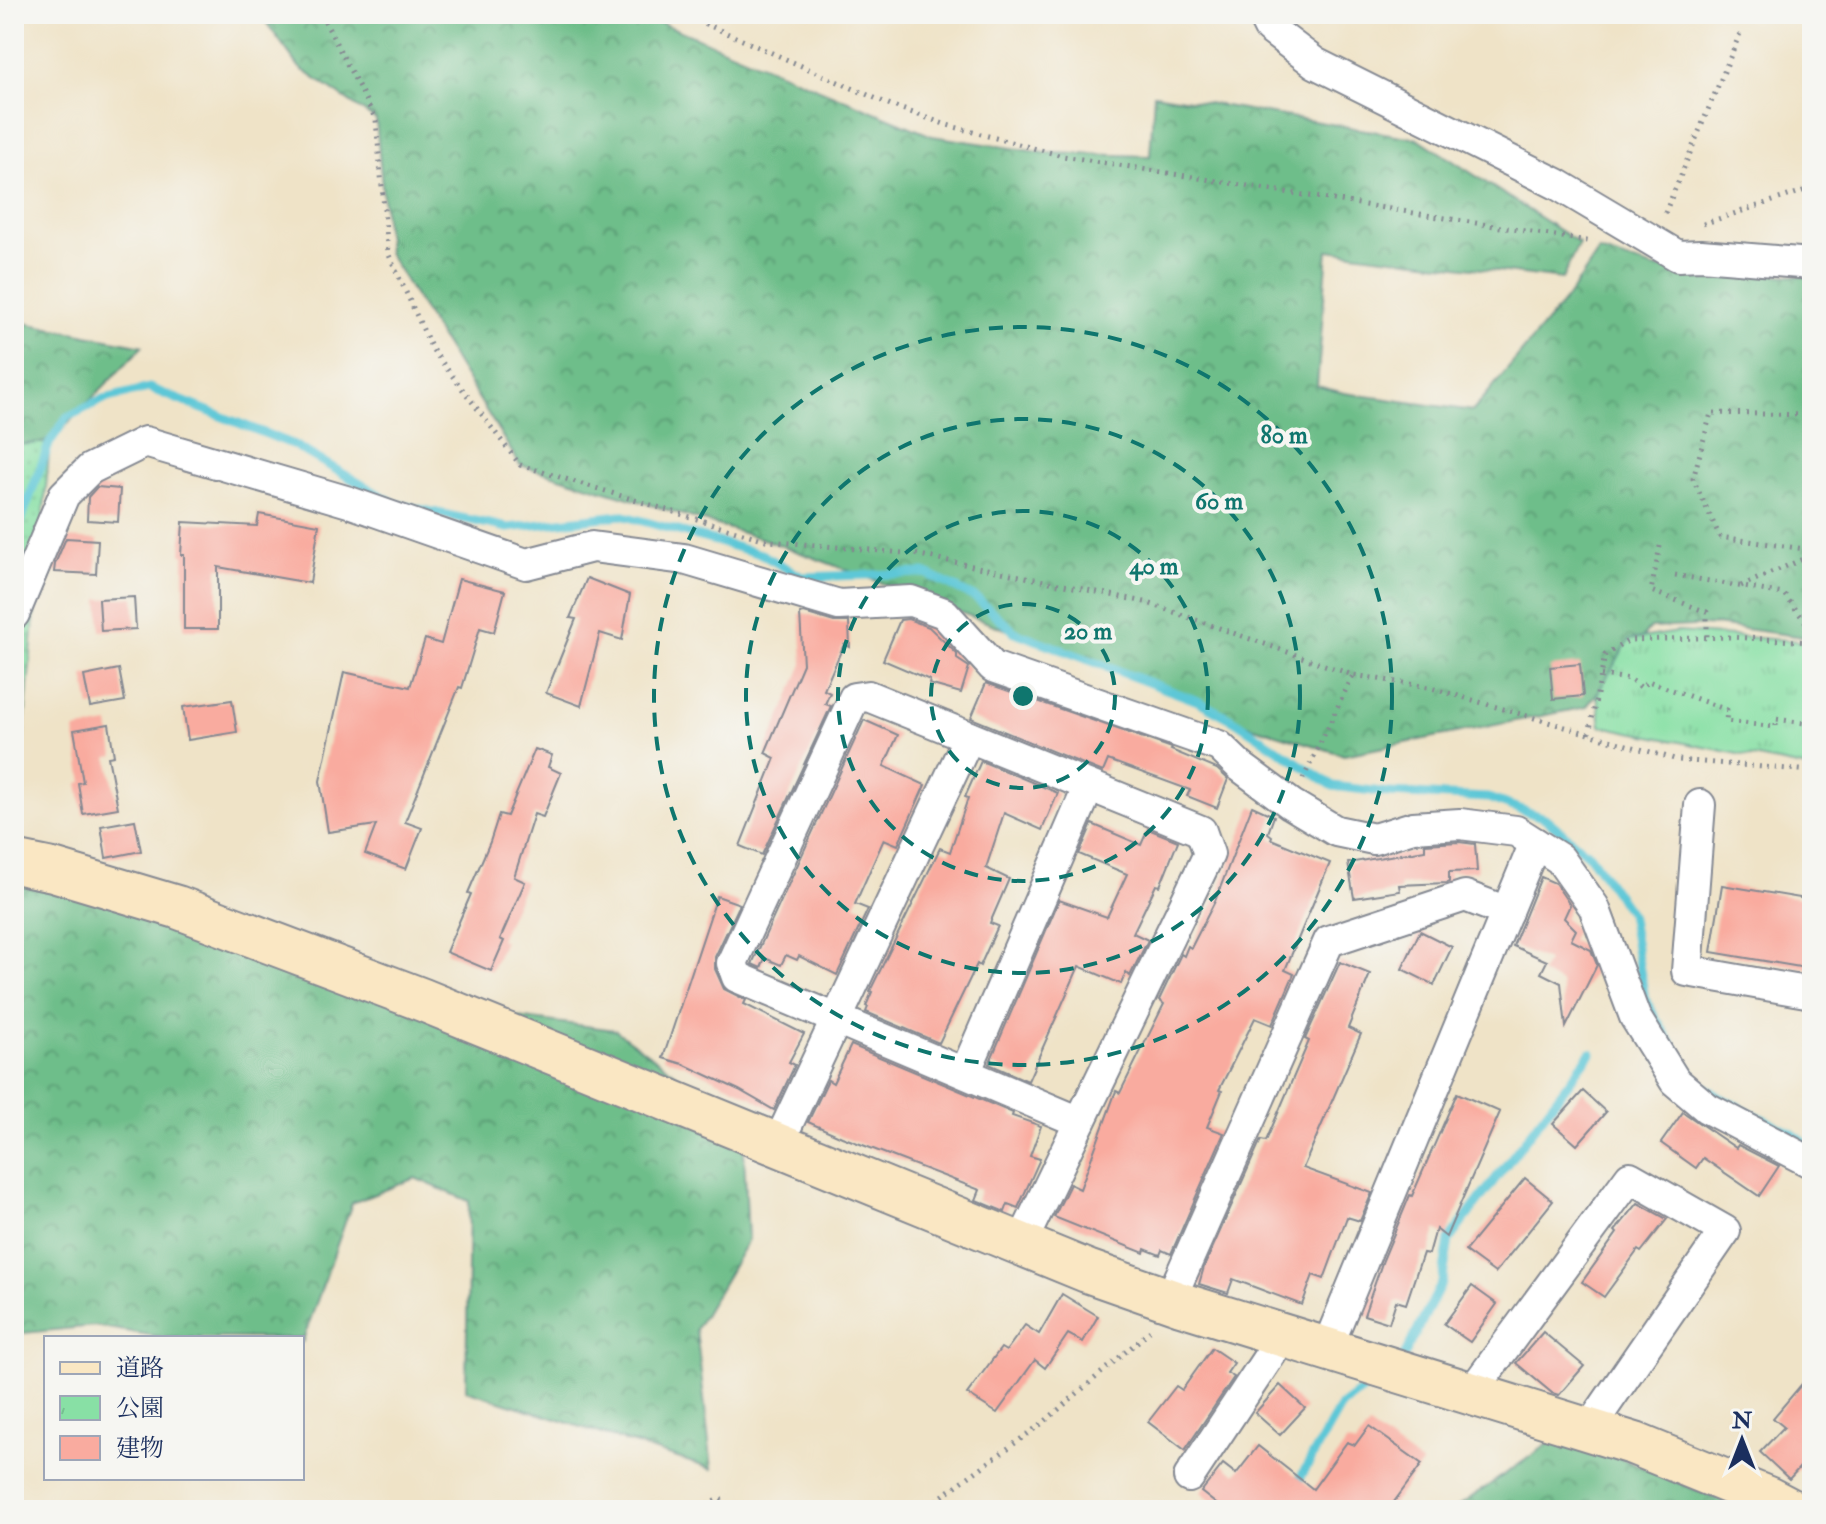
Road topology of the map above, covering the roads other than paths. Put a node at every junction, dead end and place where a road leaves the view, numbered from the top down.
1 (1262, 14) edge
2 (1812, 264) edge
3 (14, 614) edge
4 (969, 737) junction
5 (1089, 786) junction
6 (1700, 805) dead end
7 (1535, 843) junction
8 (14, 862) edge
9 (1507, 912) junction
10 (1812, 993) edge
11 (837, 1019) junction
12 (965, 1073) junction
13 (1080, 1122) junction
14 (778, 1144) junction
15 (1812, 1163) edge
16 (1021, 1244) junction
17 (1176, 1302) junction
18 (1284, 1334) junction
19 (1327, 1348) junction
20 (1471, 1393) junction
21 (1588, 1430) junction
22 (1189, 1477) dead end
23 (1791, 1510) edge

1 - 2 street
3 - 7 street
4 - 5 street
4 - 11 street
4 - 11 street
5 - 12 street
5 - 13 street
6 - 10 street
7 - 9 street
7 - 15 street
8 - 14 street
9 - 17 street
9 - 19 street
11 - 12 street
11 - 14 street
12 - 13 street
13 - 16 street
14 - 16 street
16 - 17 street
17 - 18 street
18 - 19 street
18 - 22 street
19 - 20 street
20 - 21 street
20 - 21 street
21 - 23 street

